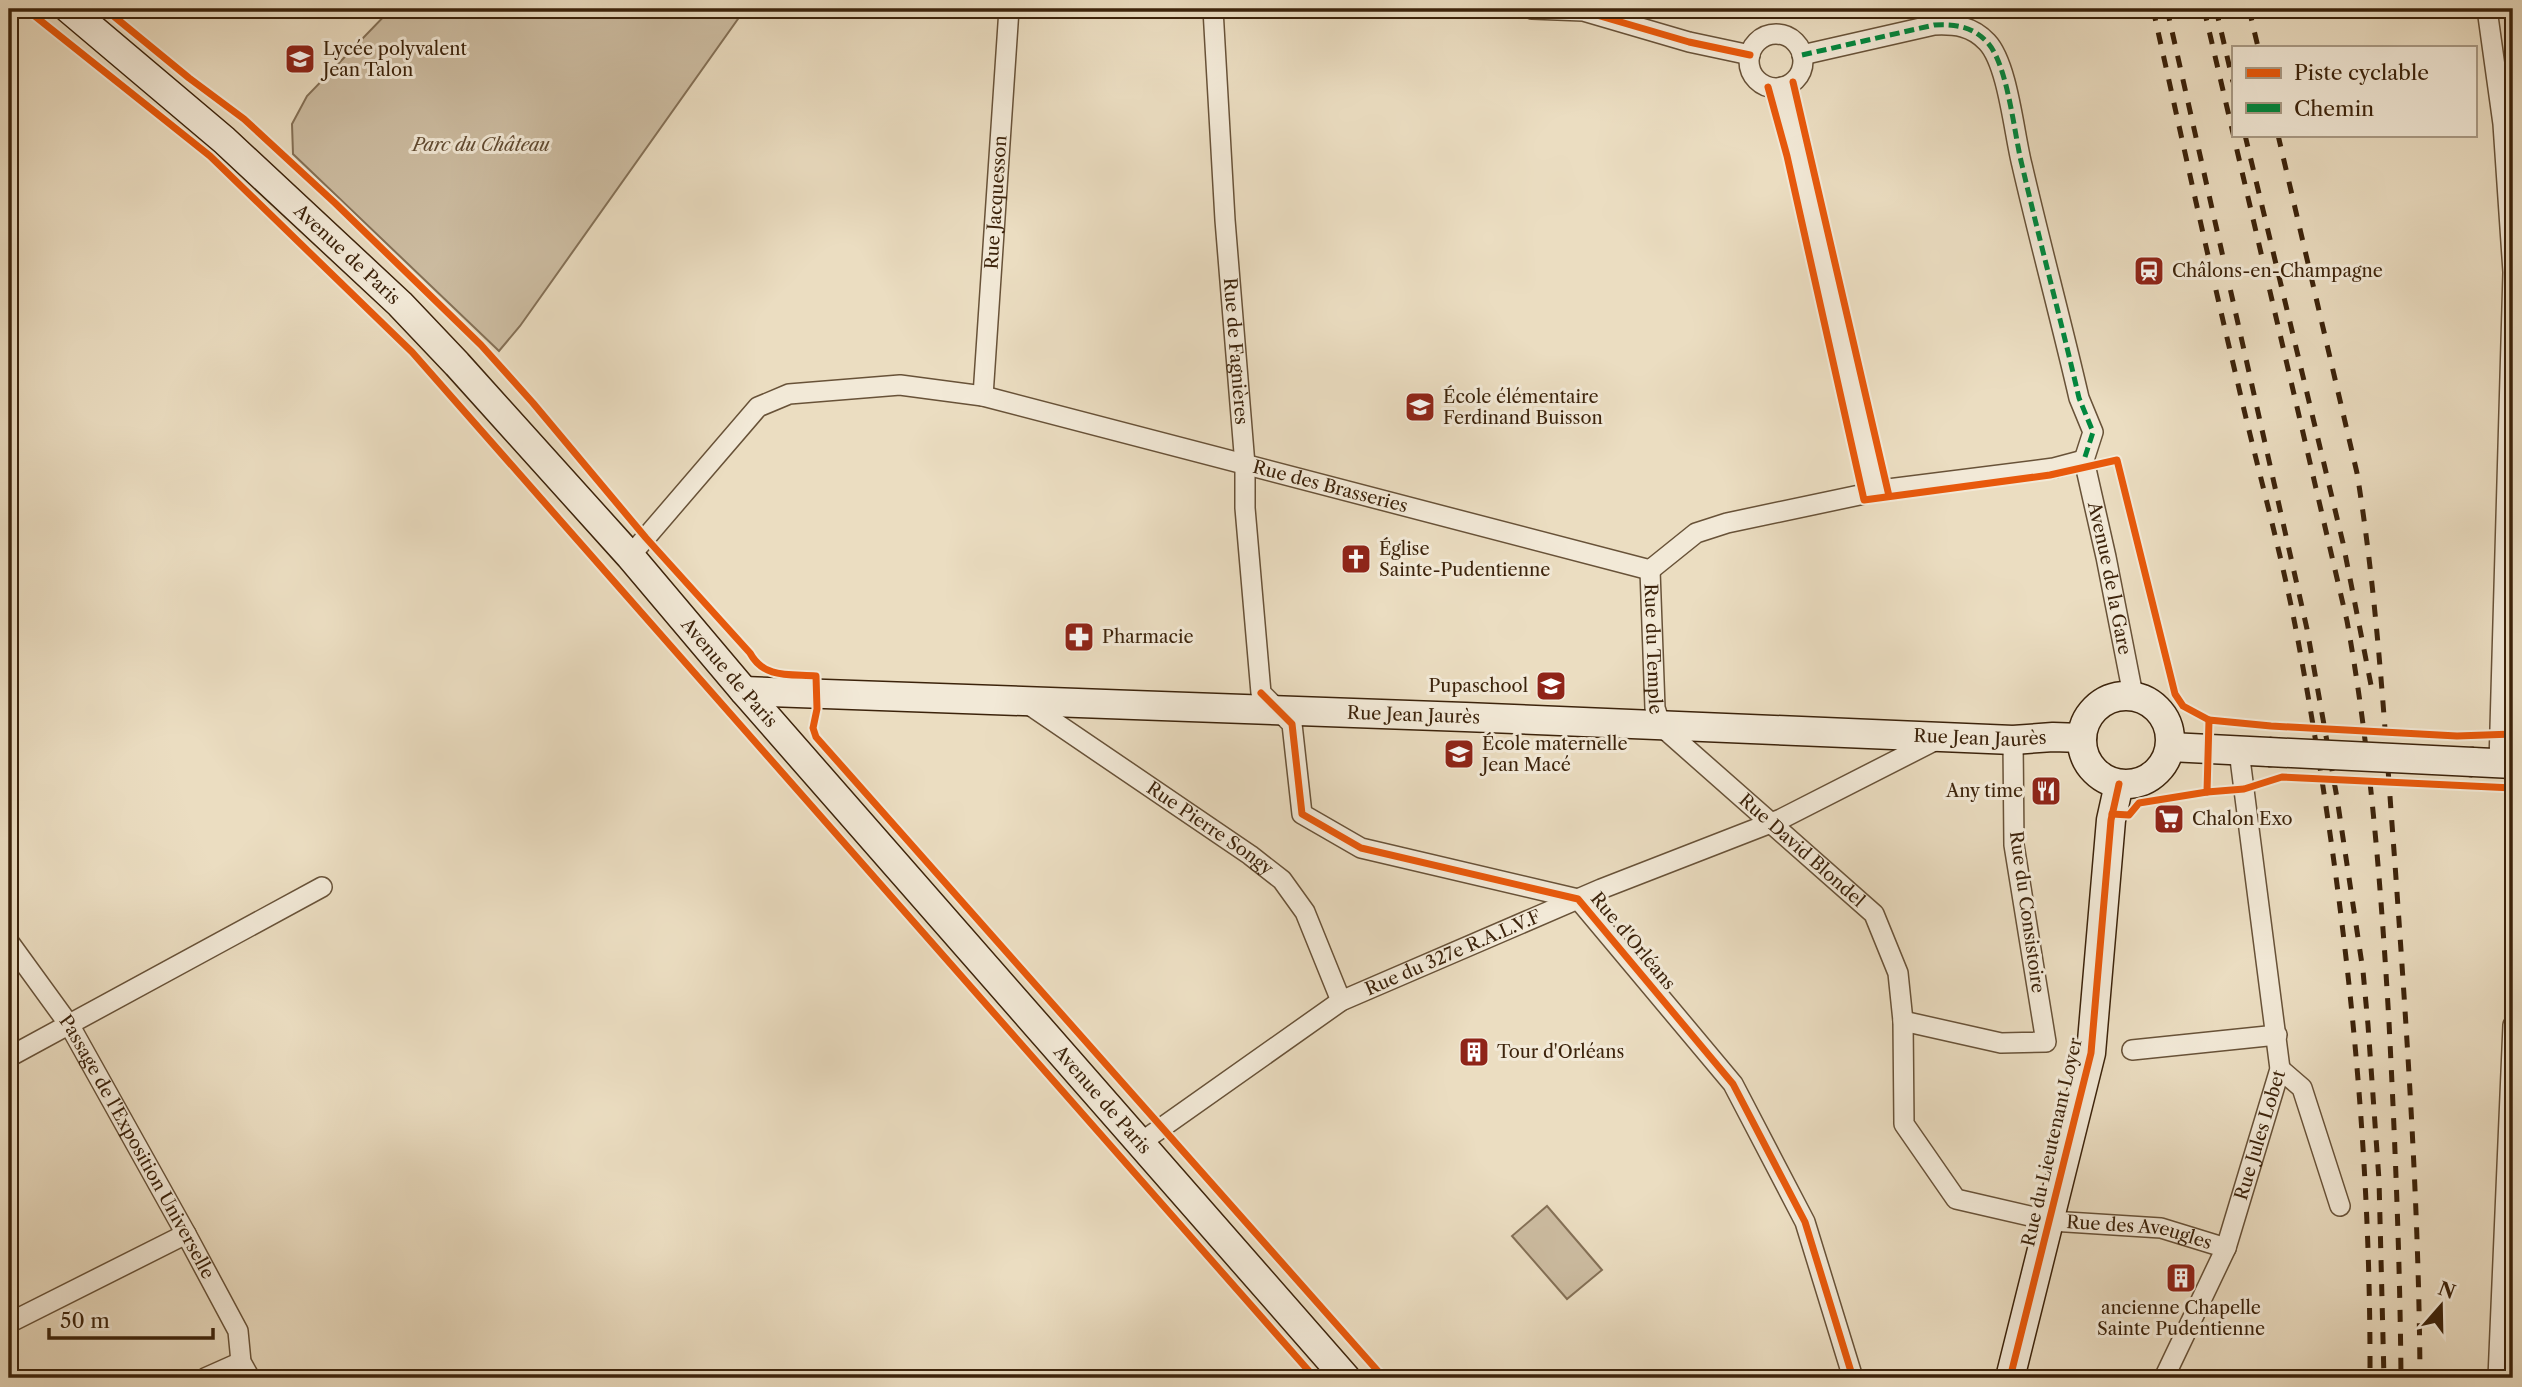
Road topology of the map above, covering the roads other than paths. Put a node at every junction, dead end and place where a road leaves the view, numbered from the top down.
1 (69, 9) edge
2 (1009, 9) edge
3 (1213, 9) edge
4 (1532, 9) edge
5 (2487, 9) edge
6 (1750, 55) junction
7 (1802, 55) junction
8 (1782, 87) junction
9 (983, 396) junction
10 (2084, 460) junction
11 (1245, 465) junction
12 (1876, 492) junction
13 (630, 555) junction
14 (1650, 570) junction
15 (744, 691) junction
16 (2133, 695) junction
17 (1024, 701) junction
18 (1269, 702) junction
19 (1661, 726) junction
20 (1941, 738) junction
21 (2082, 738) junction
22 (2013, 740) junction
23 (2170, 747) junction
24 (2239, 751) junction
25 (2495, 763) edge
26 (2119, 784) junction
27 (1770, 823) junction
28 (322, 887) dead end
29 (1578, 900) junction
30 (9, 942) edge
31 (1341, 1001) junction
32 (1903, 1021) junction
33 (2513, 1025) edge
34 (70, 1026) junction
35 (2277, 1035) junction
36 (2132, 1050) dead end
37 (9, 1057) edge
38 (2280, 1069) junction
39 (1140, 1143) junction
40 (2340, 1206) dead end
41 (2051, 1221) junction
42 (186, 1234) junction
43 (2225, 1248) junction
44 (9, 1323) edge
45 (245, 1370) edge
46 (205, 1378) edge
47 (1346, 1378) edge
48 (1853, 1378) edge
49 (2010, 1378) edge
50 (2164, 1378) edge
51 (2498, 1378) edge

1 - 13 main road, Avenue de Paris
2 - 9 street, Rue Jacquesson
3 - 11 street, Rue de Fagnières
4 - 6 street
5 - 25 street
6 - 7 street
6 - 8 street
7 - 8 street
7 - 10 street
8 - 12 street
9 - 11 street, Rue des Brasseries
9 - 13 street, Rue des Brasseries
10 - 12 street
10 - 16 street, Avenue de la Gare
11 - 14 street, Rue des Brasseries
11 - 18 street, Rue de Fagnières
12 - 14 street
13 - 15 main road, Avenue de Paris
14 - 19 street, Rue du Temple
15 - 17 main road, Rue Jean Jaurès
15 - 39 main road, Avenue de Paris
16 - 21 main road
16 - 23 main road
17 - 18 main road, Rue Jean Jaurès
17 - 31 street, Rue Pierre Songy
18 - 19 main road, Rue Jean Jaurès
18 - 29 street, Rue d'Orléans
19 - 20 main road, Rue Jean Jaurès
19 - 27 street, Rue David Blondel
20 - 22 main road, Rue Jean Jaurès
20 - 27 street, Rue du 327e R.A.L.V.F
21 - 22 main road, Rue Jean Jaurès
21 - 26 main road
22 - 32 street, Rue du Consistoire
23 - 24 main road
23 - 26 main road
24 - 25 main road, bridge
24 - 35 street, Rue Jules Lobet
26 - 41 main road, Rue du Lieutenant Loyer
27 - 29 street, Rue du 327e R.A.L.V.F
27 - 32 street, Rue David Blondel
28 - 34 street
29 - 31 street, Rue du 327e R.A.L.V.F
29 - 48 street, Rue d'Orléans
30 - 34 street, Passage de l'Exposition Universelle
31 - 39 street, Rue du 327e R.A.L.V.F
32 - 41 street, Rue des Aveugles
33 - 51 street
34 - 37 street
34 - 42 street, Passage de l'Exposition Universelle
35 - 36 street
35 - 38 street, Rue Jules Lobet
38 - 40 street
38 - 43 street, Rue Jules Lobet
39 - 47 main road, Avenue de Paris
41 - 43 street, Rue des Aveugles
41 - 49 main road, Rue du Lieutenant Loyer
42 - 44 street
42 - 45 street, Passage de l'Exposition Universelle
43 - 50 street, Rue Jules Lobet
45 - 46 street

